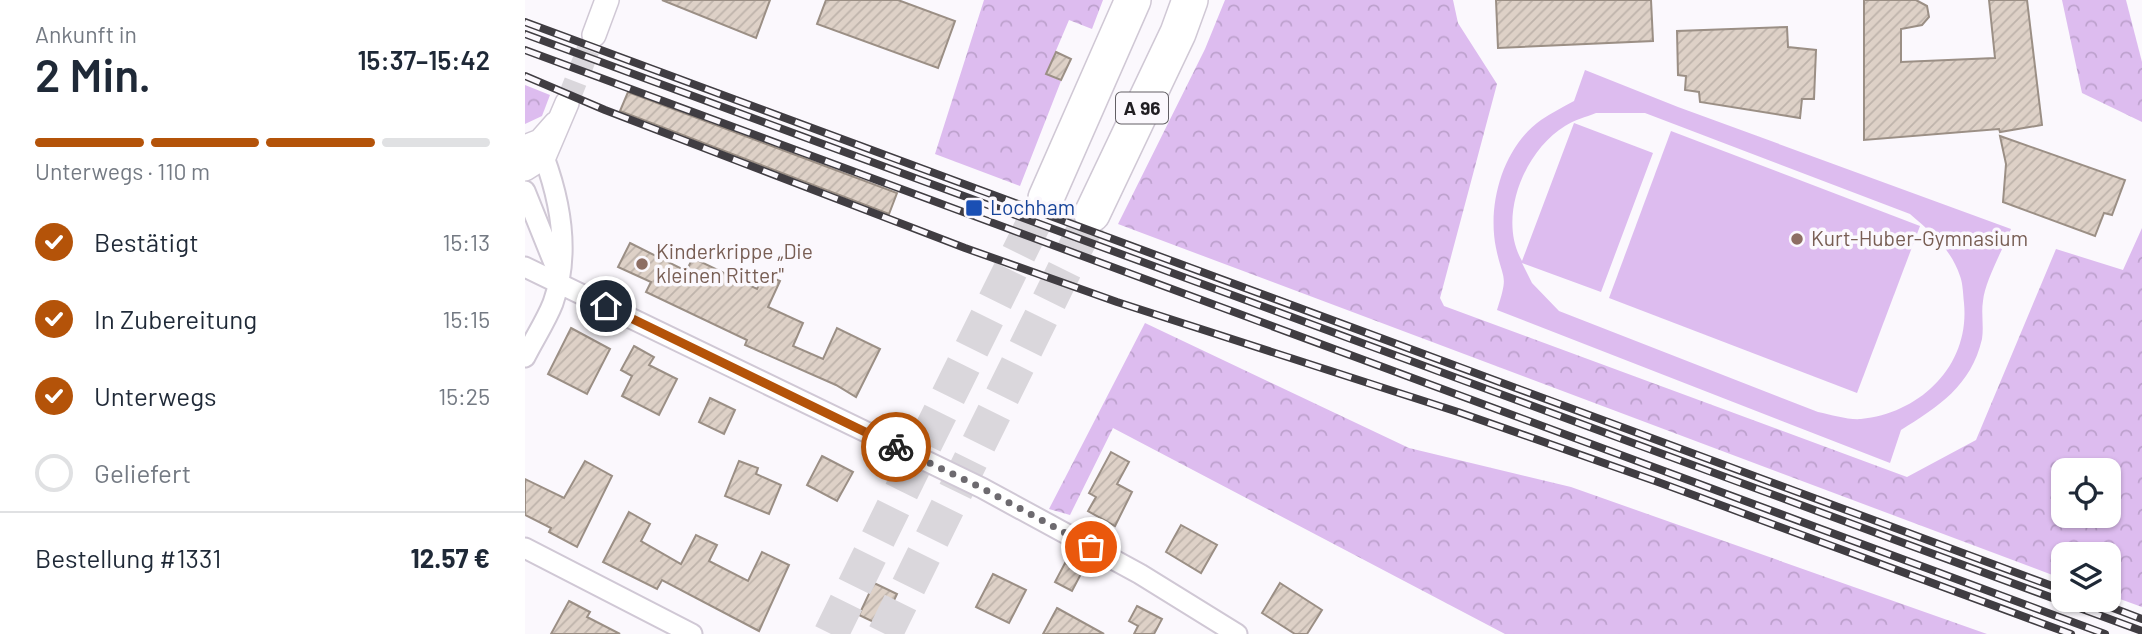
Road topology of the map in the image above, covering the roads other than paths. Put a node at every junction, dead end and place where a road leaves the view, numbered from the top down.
1 (607, 0) edge
2 (1133, 0) edge
3 (1190, 0) edge
4 (594, 35) tunnel mouth
5 (564, 111) tunnel mouth
6 (529, 155) edge
7 (525, 191) edge
8 (1046, 198) tunnel mouth
9 (1092, 214) tunnel mouth
10 (525, 267) edge
11 (559, 282) junction
12 (525, 357) edge
13 (525, 548) edge
14 (692, 634) edge
15 (1237, 634) edge

1 - 4 street
2 - 8 highway, A 96
3 - 9 highway, A 96
5 - 6 street
6 - 11 street
7 - 11 street
10 - 11 street
11 - 12 street
11 - 15 street
13 - 14 street

